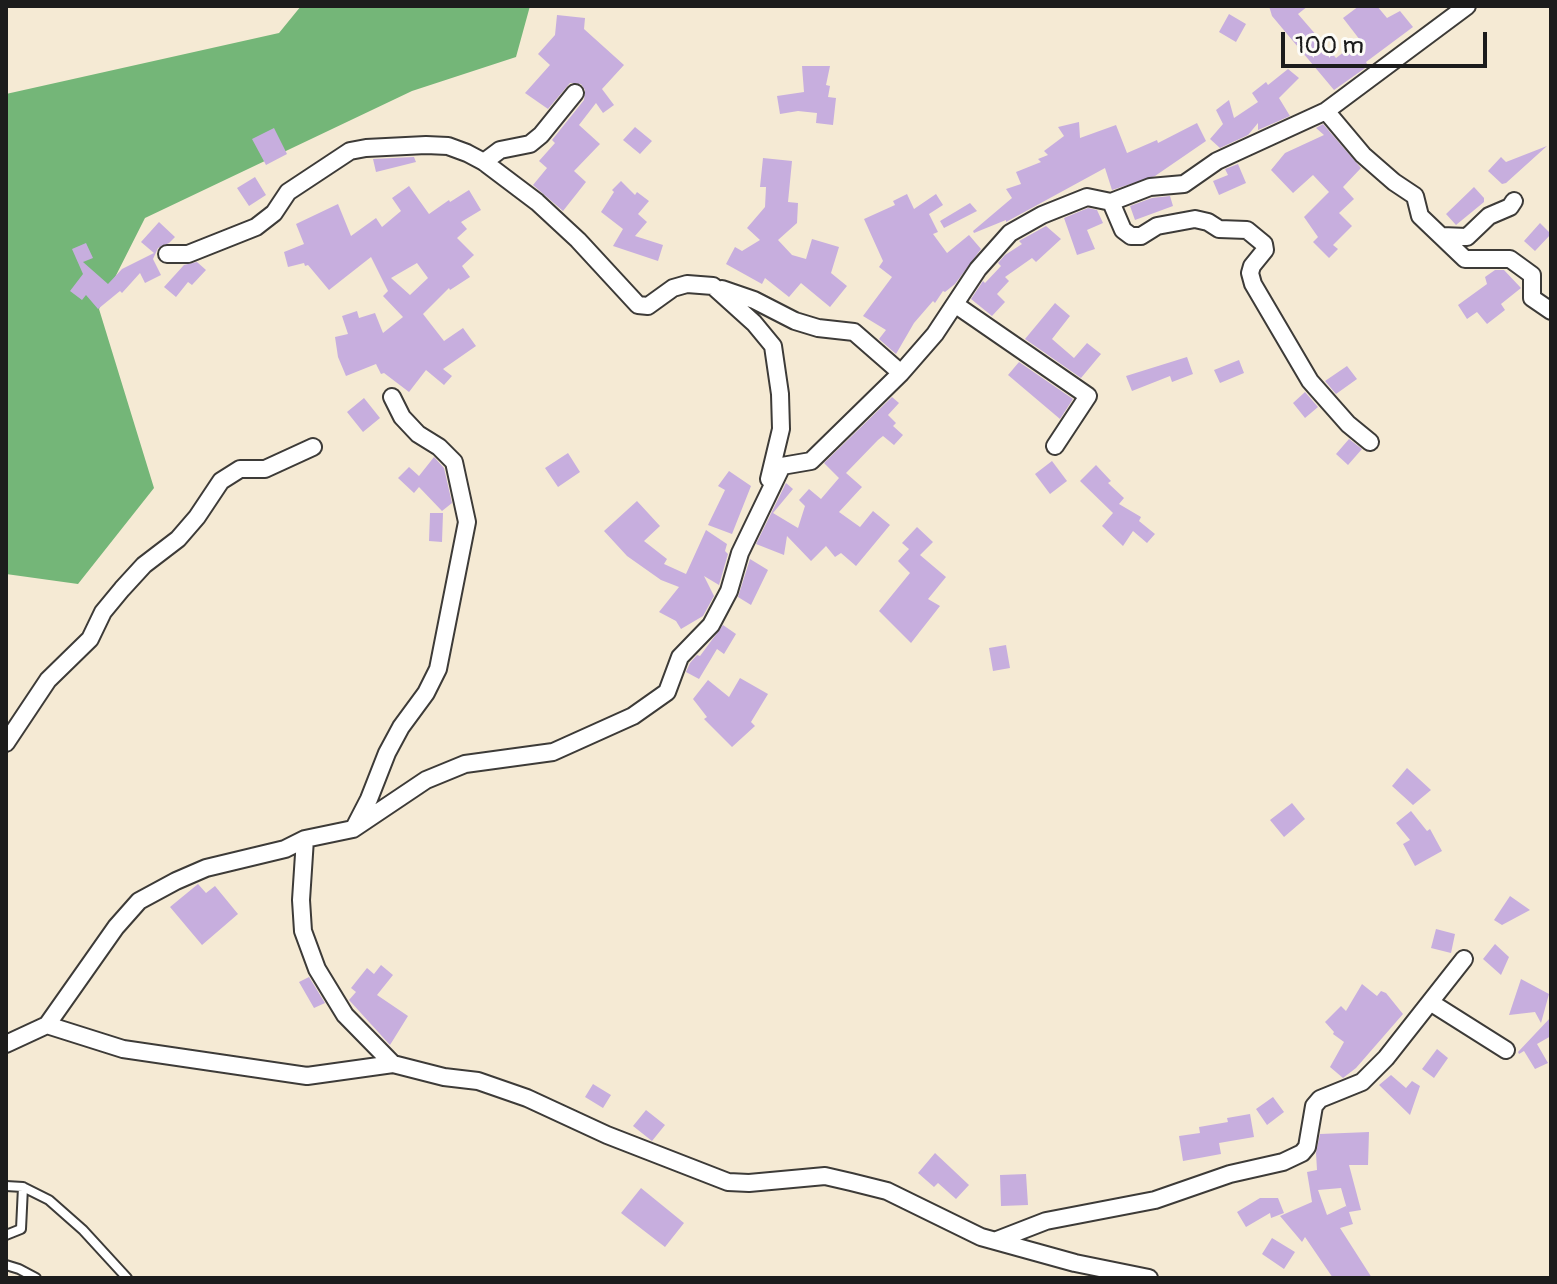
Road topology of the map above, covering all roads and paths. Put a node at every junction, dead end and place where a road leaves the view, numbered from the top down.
1 (1467, 6) edge
2 (575, 93) dead end
3 (1326, 111) junction
4 (484, 162) junction
5 (1514, 201) dead end
6 (1111, 202) junction
7 (1442, 236) junction
8 (167, 254) dead end
9 (713, 286) junction
10 (956, 305) junction
11 (1551, 311) edge
12 (901, 373) junction
13 (392, 397) dead end
14 (1370, 442) dead end
15 (1055, 446) dead end
16 (313, 447) dead end
17 (762, 503) junction
18 (6, 743) edge
19 (353, 829) junction
20 (305, 839) junction
21 (1464, 959) dead end
22 (1430, 1002) junction
23 (47, 1025) junction
24 (6, 1044) edge
25 (1506, 1050) dead end
26 (393, 1064) junction
27 (6, 1186) edge
28 (23, 1187) junction
29 (6, 1235) edge
30 (997, 1240) junction
31 (6, 1265) edge
32 (36, 1278) edge
33 (127, 1278) edge
34 (1149, 1278) edge

1 - 3 street
2 - 4 street
3 - 6 street
3 - 7 street
4 - 8 street
4 - 9 street
5 - 7 street
6 - 10 street
6 - 14 street
7 - 11 street
9 - 12 street
9 - 17 street
10 - 12 street
10 - 15 street
12 - 17 street
13 - 19 street
16 - 18 street
17 - 19 street
19 - 20 street
20 - 23 street
20 - 26 street
21 - 22 street
22 - 25 street
22 - 30 street
23 - 24 street
23 - 26 street
26 - 30 street
27 - 28 lane
28 - 29 lane
28 - 33 lane
30 - 34 street
31 - 32 lane

